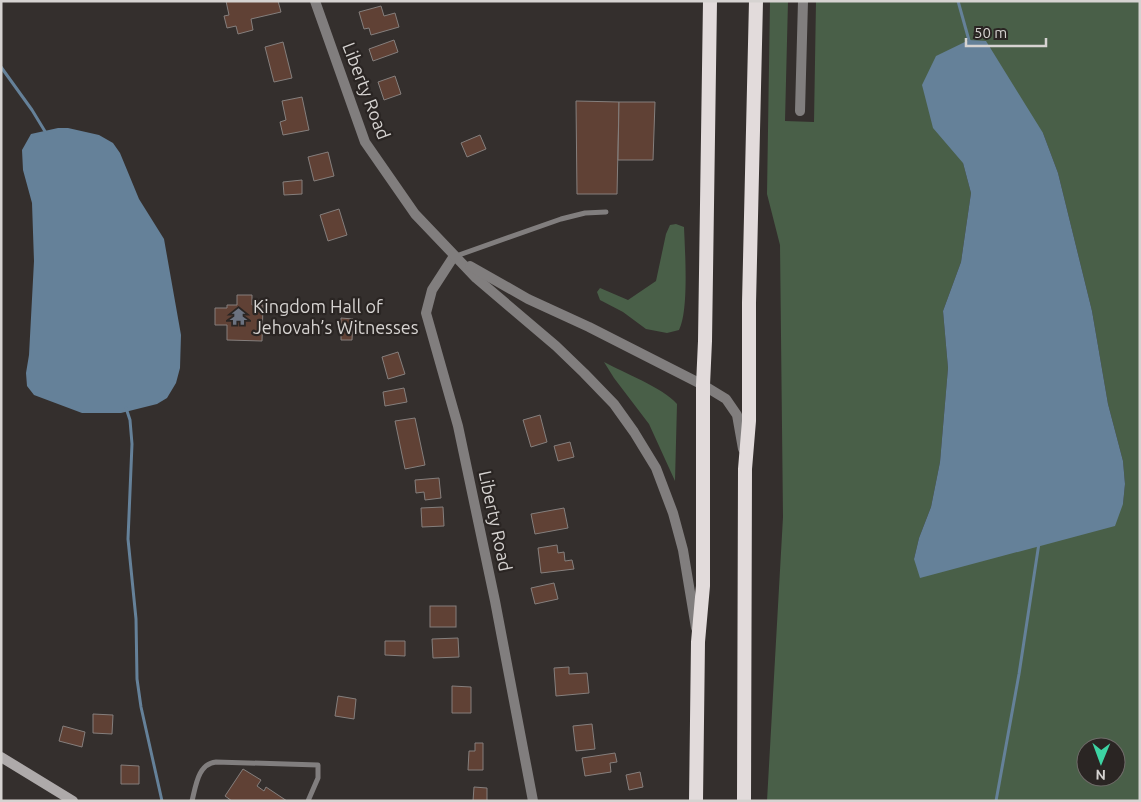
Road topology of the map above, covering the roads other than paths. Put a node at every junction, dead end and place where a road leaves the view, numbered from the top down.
1 (315, 1) edge
2 (710, 1) edge
3 (756, 1) edge
4 (802, 1) edge
5 (800, 111) dead end
6 (606, 212) dead end
7 (454, 256) junction
8 (703, 386) junction
9 (746, 469) junction
10 (698, 642) junction
11 (1, 757) edge
12 (73, 801) edge
13 (192, 801) edge
14 (308, 801) edge
15 (533, 801) edge
16 (696, 801) edge
17 (744, 801) edge

1 - 7 street, Liberty Road
2 - 8 highway
3 - 9 highway
4 - 5 street
6 - 7 lane
7 - 8 street, Liberty Road
7 - 10 street, Liberty Road
7 - 15 street, Liberty Road
8 - 9 street, Liberty Road
8 - 10 highway
9 - 17 highway
10 - 16 highway
11 - 12 main road
13 - 14 lane

